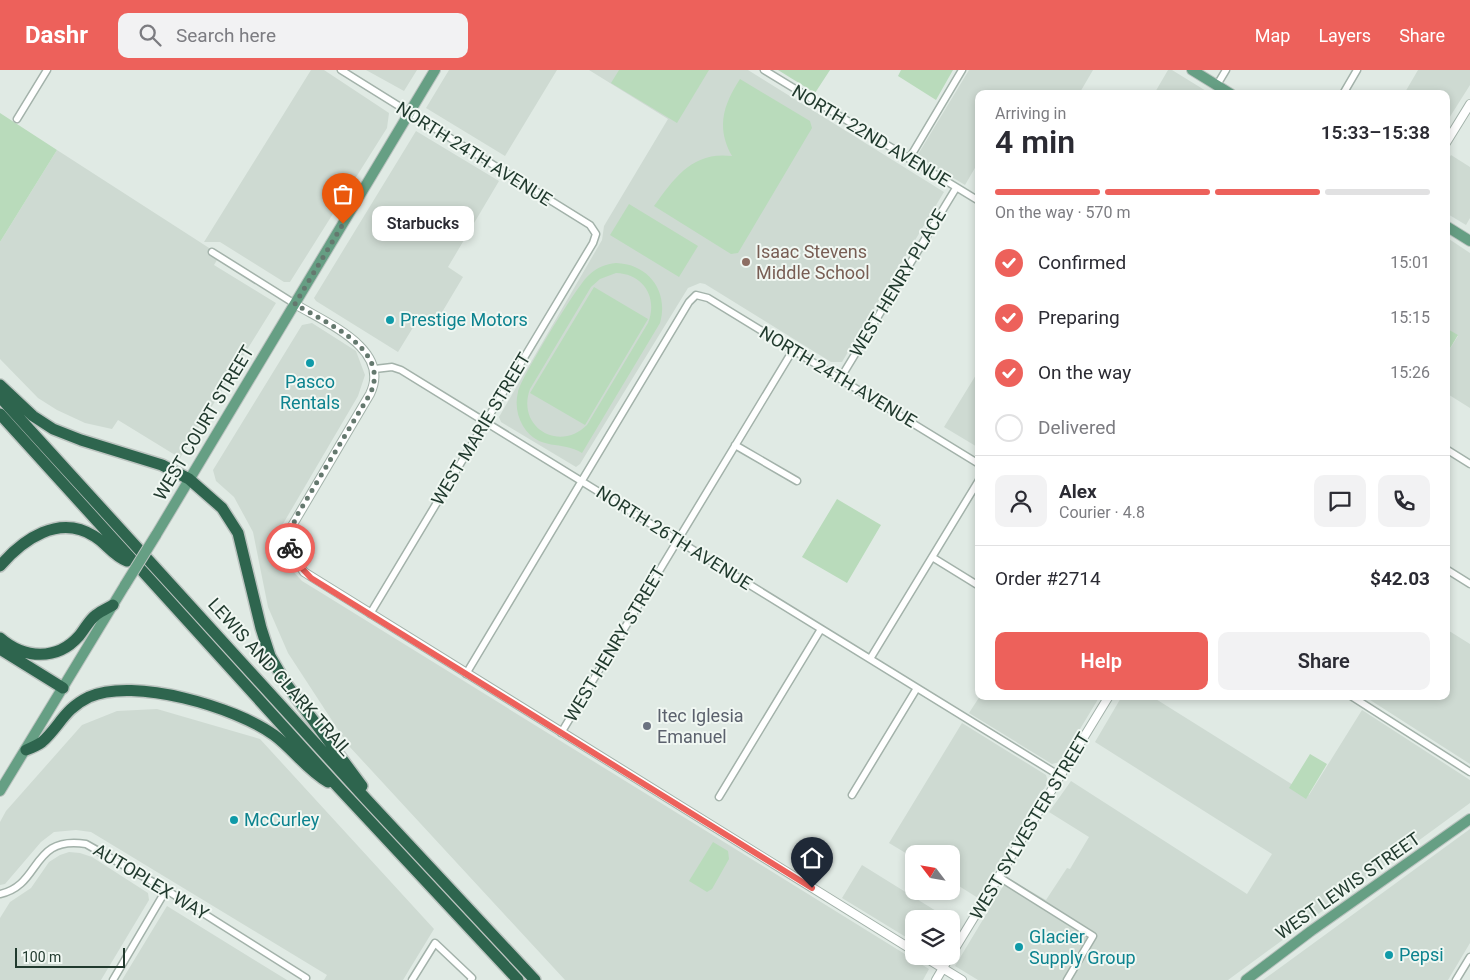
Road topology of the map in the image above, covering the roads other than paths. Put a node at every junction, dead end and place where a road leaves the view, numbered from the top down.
1 (47, 70) edge
2 (341, 70) edge
3 (435, 70) edge
4 (764, 70) edge
5 (962, 70) edge
6 (1192, 70) edge
7 (1226, 70) edge
8 (1358, 70) edge
9 (1217, 85) junction
10 (1225, 90) edge
11 (1346, 90) edge
12 (1470, 104) edge
13 (409, 114) junction
14 (17, 119) dead end
15 (1450, 136) edge
16 (909, 159) junction
17 (956, 188) junction
18 (975, 200) edge
19 (1450, 228) edge
20 (1470, 241) edge
21 (593, 243) joint
22 (212, 252) dead end
23 (295, 304) junction
24 (793, 350) junction
25 (375, 370) junction
26 (840, 379) junction
27 (0, 385) edge
28 (0, 397) edge
29 (0, 414) edge
30 (486, 422) junction
31 (735, 445) junction
32 (1450, 452) edge
33 (975, 462) edge
34 (1470, 464) edge
35 (189, 479) junction
36 (582, 481) junction
37 (797, 481) dead end
38 (975, 487) edge
39 (678, 540) junction
40 (932, 558) junction
41 (132, 562) junction
42 (0, 566) edge
43 (1450, 572) edge
44 (975, 584) edge
45 (1470, 584) edge
46 (113, 605) junction
47 (370, 614) junction
48 (821, 629) junction
49 (0, 638) edge
50 (0, 649) edge
51 (870, 659) junction
52 (466, 674) junction
53 (63, 688) junction
54 (917, 688) junction
55 (1107, 700) edge
56 (1357, 700) edge
57 (561, 733) junction
58 (26, 750) junction
59 (1470, 772) edge
60 (1060, 776) junction
61 (339, 788) junction
62 (0, 792) edge
63 (852, 795) dead end
64 (719, 797) dead end
65 (367, 800) junction
66 (1470, 819) edge
67 (999, 877) junction
68 (166, 890) junction
69 (0, 894) edge
70 (960, 941) edge
71 (905, 945) edge
72 (1470, 957) edge
73 (938, 965) edge
74 (945, 965) edge
75 (943, 968) junction
76 (305, 979) edge
77 (113, 980) edge
78 (412, 980) edge
79 (471, 980) edge
80 (518, 980) edge
81 (535, 980) edge
82 (936, 980) edge
83 (962, 980) edge
84 (1066, 980) edge
85 (1246, 980) edge
86 (1456, 980) edge

1 - 14 street
2 - 13 street, NORTH 24TH AVENUE
3 - 13 main road, WEST COURT STREET
4 - 16 street, NORTH 22ND AVENUE
5 - 16 street
6 - 9 main road
7 - 9 street
8 - 11 street
9 - 10 main road
12 - 15 street
13 - 21 street, NORTH 24TH AVENUE
13 - 23 main road, WEST COURT STREET
16 - 17 street, NORTH 22ND AVENUE
17 - 18 street, NORTH 22ND AVENUE
17 - 26 street, WEST HENRY PLACE
19 - 20 main road
21 - 30 street, WEST MARIE STREET
22 - 23 street
23 - 25 street
23 - 35 main road, WEST COURT STREET
24 - 26 street, NORTH 24TH AVENUE
24 - 31 street, WEST HENRY STREET
24 - 36 street, NORTH 24TH AVENUE
25 - 30 street, NORTH 26TH AVENUE
25 - 47 street
26 - 33 street, NORTH 24TH AVENUE
27 - 35 highway
28 - 65 highway, LEWIS AND CLARK TRAIL
29 - 41 highway, LEWIS AND CLARK TRAIL
30 - 36 street, NORTH 26TH AVENUE
30 - 47 street, WEST MARIE STREET
31 - 37 street
31 - 39 street, WEST HENRY STREET
32 - 34 street
35 - 46 main road, WEST COURT STREET, bridge
35 - 65 highway
36 - 39 street, NORTH 26TH AVENUE
36 - 52 street
38 - 40 street
39 - 48 street, NORTH 26TH AVENUE
39 - 57 street, WEST HENRY STREET
40 - 44 street
40 - 51 street
41 - 42 highway
41 - 61 highway, LEWIS AND CLARK TRAIL
43 - 45 street
46 - 49 highway
46 - 53 main road, WEST COURT STREET
47 - 52 street
48 - 51 street, NORTH 26TH AVENUE
48 - 64 street
50 - 53 highway
51 - 54 street, NORTH 26TH AVENUE
52 - 57 street
53 - 58 main road, WEST COURT STREET
54 - 60 street, NORTH 26TH AVENUE
54 - 63 street
55 - 60 street, WEST SYLVESTER STREET
56 - 59 street
57 - 71 street
58 - 61 highway
58 - 62 main road, WEST COURT STREET
60 - 67 street, WEST SYLVESTER STREET
61 - 80 highway, LEWIS AND CLARK TRAIL
65 - 81 highway, LEWIS AND CLARK TRAIL
66 - 85 main road, WEST LEWIS STREET
67 - 70 street, WEST SYLVESTER STREET
67 - 84 street
68 - 69 street, AUTOPLEX WAY
68 - 76 street, AUTOPLEX WAY
68 - 77 street
72 - 86 street
73 - 75 street
74 - 75 street, WEST SYLVESTER STREET
75 - 82 street, WEST SYLVESTER STREET
75 - 83 street
78 - 79 street

